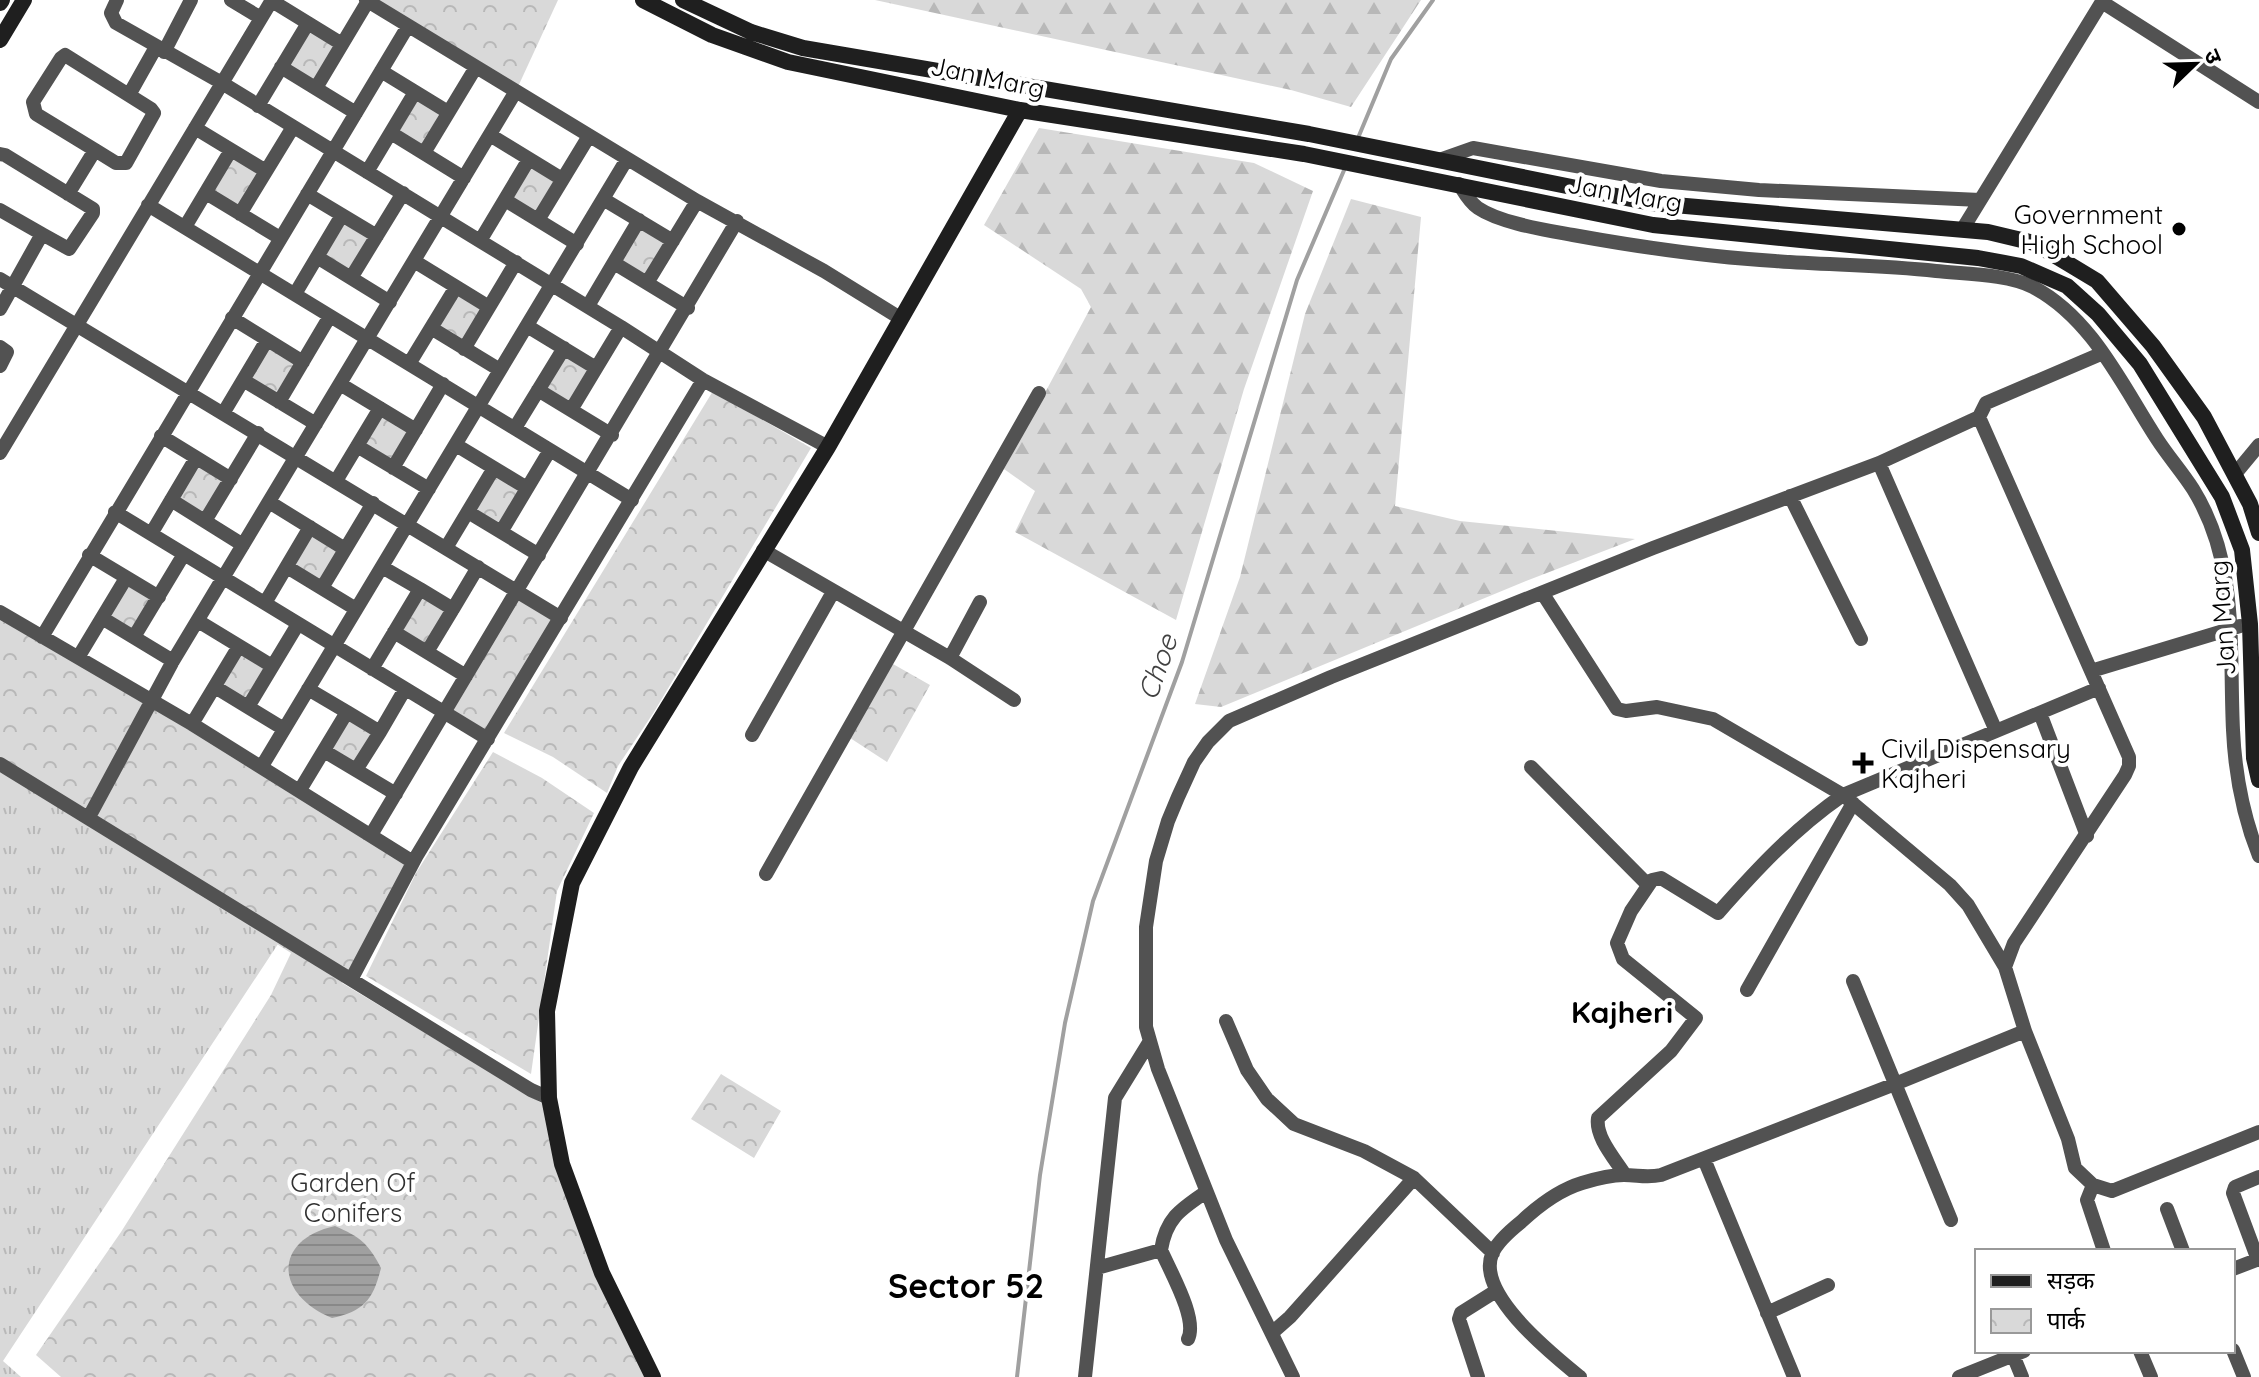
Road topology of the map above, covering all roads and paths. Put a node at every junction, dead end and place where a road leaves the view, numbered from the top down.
1 (24, 0) edge
2 (117, 0) edge
3 (191, 0) edge
4 (231, 0) edge
5 (272, 0) edge
6 (643, 0) edge
7 (683, 0) edge
8 (367, 1) edge
9 (2102, 1) edge
10 (662, 4) edge
11 (261, 18) junction
12 (308, 23) junction
13 (408, 26) junction
14 (0, 40) edge
15 (342, 44) junction
16 (160, 50) junction
17 (281, 67) junction
18 (476, 67) junction
19 (381, 71) junction
20 (222, 83) junction
21 (316, 88) junction
22 (516, 91) junction
23 (415, 92) junction
24 (129, 95) junction
25 (2259, 102) edge
26 (258, 106) junction
27 (1020, 110) junction
28 (448, 112) junction
29 (356, 113) junction
30 (293, 127) junction
31 (195, 128) junction
32 (391, 133) junction
33 (490, 135) junction
34 (589, 136) junction
35 (95, 150) junction
36 (231, 150) junction
37 (333, 151) junction
38 (424, 153) junction
39 (0, 154) edge
40 (529, 159) junction
41 (627, 159) junction
42 (1439, 160) junction
43 (266, 171) junction
44 (367, 172) junction
45 (464, 178) junction
46 (562, 179) junction
47 (1459, 184) junction
48 (206, 193) junction
49 (403, 193) junction
50 (68, 194) junction
51 (307, 194) junction
52 (603, 199) junction
53 (505, 200) junction
54 (1980, 200) junction
55 (697, 201) junction
56 (148, 205) junction
57 (0, 210) edge
58 (240, 214) junction
59 (342, 215) junction
60 (441, 217) junction
61 (538, 220) junction
62 (639, 220) junction
63 (737, 221) junction
64 (185, 227) junction
65 (1962, 230) junction
66 (42, 234) junction
67 (377, 236) junction
68 (280, 238) junction
69 (480, 241) junction
70 (673, 241) junction
71 (577, 244) junction
72 (317, 257) junction
73 (414, 261) junction
74 (516, 262) junction
75 (614, 263) junction
76 (259, 273) junction
77 (351, 278) junction
78 (6, 283) edge
79 (647, 283) junction
80 (552, 284) junction
81 (456, 287) junction
82 (295, 294) junction
83 (390, 302) junction
84 (588, 306) junction
85 (489, 307) junction
86 (688, 308) junction
87 (0, 309) edge
88 (330, 316) junction
89 (232, 318) junction
90 (900, 318) junction
91 (76, 326) junction
92 (527, 326) junction
93 (621, 327) junction
94 (431, 328) junction
95 (367, 339) junction
96 (267, 340) junction
97 (0, 347) edge
98 (564, 348) junction
99 (464, 349) junction
100 (660, 352) junction
101 (2103, 353) junction
102 (303, 362) junction
103 (409, 364) junction
104 (0, 366) edge
105 (596, 368) junction
106 (500, 370) junction
107 (243, 380) junction
108 (703, 380) junction
109 (340, 384) junction
110 (443, 384) junction
111 (538, 390) junction
112 (188, 391) junction
113 (1039, 393) dead end
114 (279, 402) junction
115 (479, 406) junction
116 (380, 408) junction
117 (571, 410) junction
118 (224, 412) junction
119 (1979, 417) junction
120 (316, 424) junction
121 (515, 428) junction
122 (416, 430) junction
123 (258, 433) junction
124 (612, 435) junction
125 (161, 436) junction
126 (456, 445) junction
127 (2259, 445) edge
128 (357, 446) junction
129 (828, 447) junction
130 (550, 450) junction
131 (0, 453) edge
132 (296, 457) junction
133 (196, 458) junction
134 (1879, 463) junction
135 (393, 468) junction
136 (494, 468) junction
137 (589, 473) junction
138 (2235, 474) junction
139 (231, 479) junction
140 (336, 481) junction
141 (527, 488) junction
142 (429, 489) junction
143 (1790, 496) junction
144 (171, 500) junction
145 (632, 500) junction
146 (269, 502) junction
147 (373, 503) junction
148 (115, 512) junction
149 (468, 512) junction
150 (205, 521) junction
151 (408, 524) junction
152 (310, 527) junction
153 (501, 532) junction
154 (2259, 533) edge
155 (151, 534) junction
156 (243, 545) junction
157 (446, 548) junction
158 (345, 549) junction
159 (763, 550) junction
160 (184, 554) junction
161 (89, 555) junction
162 (539, 555) junction
163 (287, 567) junction
164 (382, 567) junction
165 (478, 567) junction
166 (126, 578) junction
167 (223, 578) junction
168 (322, 588) junction
169 (420, 589) junction
170 (518, 591) junction
171 (833, 592) junction
172 (1543, 594) junction
173 (159, 597) junction
174 (980, 602) dead end
175 (265, 603) junction
176 (356, 609) junction
177 (453, 609) junction
178 (0, 612) edge
179 (102, 618) junction
180 (561, 618) junction
181 (198, 621) junction
182 (298, 624) junction
183 (2250, 624) junction
184 (2232, 628) junction
185 (394, 632) junction
186 (905, 632) junction
187 (42, 637) junction
188 (134, 637) junction
189 (1861, 639) dead end
190 (239, 646) junction
191 (334, 646) junction
192 (427, 652) junction
193 (79, 656) junction
194 (950, 658) junction
195 (173, 661) junction
196 (272, 666) junction
197 (372, 669) junction
198 (2091, 671) junction
199 (466, 676) junction
200 (215, 687) junction
201 (2099, 688) junction
202 (308, 689) junction
203 (405, 689) junction
204 (151, 700) junction
205 (1014, 700) dead end
206 (248, 707) junction
207 (347, 712) junction
208 (445, 713) junction
209 (2040, 713) junction
210 (192, 724) junction
211 (284, 729) junction
212 (1996, 731) junction
213 (380, 732) junction
214 (752, 735) dead end
215 (488, 739) junction
216 (324, 751) junction
217 (0, 764) edge
218 (262, 766) junction
219 (1531, 767) dead end
220 (356, 770) junction
221 (2259, 780) edge
222 (300, 790) junction
223 (396, 794) junction
224 (1848, 799) junction
225 (89, 817) junction
226 (371, 835) junction
227 (2087, 836) junction
228 (2259, 856) edge
229 (413, 862) junction
230 (766, 874) dead end
231 (1648, 885) junction
232 (2005, 967) junction
233 (352, 978) junction
234 (1853, 981) dead end
235 (1747, 990) dead end
236 (1226, 1021) dead end
237 (2025, 1031) junction
238 (1150, 1041) junction
239 (1895, 1084) junction
240 (549, 1098) junction
241 (2259, 1132) edge
242 (1704, 1159) junction
243 (1625, 1175) junction
244 (2259, 1177) edge
245 (1414, 1178) junction
246 (2093, 1185) junction
247 (1206, 1192) junction
248 (2167, 1209) dead end
249 (1951, 1220) dead end
250 (2103, 1249) edge
251 (2182, 1249) edge
252 (1161, 1250) junction
253 (1493, 1253) junction
254 (2258, 1260) edge
255 (1097, 1268) junction
256 (2235, 1268) edge
257 (1828, 1285) dead end
258 (1496, 1291) junction
259 (1767, 1313) junction
260 (1273, 1332) junction
261 (1188, 1339) dead end
262 (2019, 1353) edge
263 (2141, 1353) edge
264 (2234, 1353) edge
265 (2259, 1371) edge
266 (653, 1377) edge
267 (1085, 1377) edge
268 (1293, 1377) edge
269 (1478, 1377) edge
270 (1580, 1377) edge
271 (1794, 1377) edge
272 (1959, 1377) edge
273 (2022, 1377) edge
274 (2151, 1377) edge
275 (2244, 1377) edge

1 - 14 main road
2 - 16 street
3 - 16 street
4 - 11 street
5 - 11 street
5 - 12 street
6 - 10 main road, Jan Marg
7 - 42 main road, Jan Marg
8 - 13 street
8 - 15 street
9 - 25 street
9 - 54 street
10 - 27 main road, Jan Marg
11 - 20 street
12 - 15 street
12 - 17 street
13 - 18 street
13 - 19 street
15 - 21 street
16 - 20 street
16 - 24 street
17 - 21 street
17 - 26 street
18 - 22 street
18 - 28 street
19 - 23 street
19 - 29 street
20 - 26 street
20 - 31 street
21 - 29 street
22 - 33 street
22 - 34 street
23 - 28 street
23 - 32 street
24 - 35 street
24 - 35 street
26 - 30 street
27 - 47 main road, Jan Marg
27 - 90 main road
28 - 38 street
29 - 37 street
30 - 37 street
30 - 43 street
31 - 36 street
31 - 56 street
32 - 38 street
32 - 44 street
33 - 40 street
33 - 45 street
34 - 41 street
34 - 46 street
35 - 50 street
36 - 43 street
36 - 48 street
37 - 44 street
37 - 51 street
38 - 45 street
39 - 50 street
40 - 46 street
40 - 53 street
41 - 52 street
41 - 55 street
42 - 54 street
42 - 65 main road, Jan Marg
43 - 58 street
44 - 49 street
45 - 60 street
46 - 61 street
47 - 101 street
47 - 183 main road, Jan Marg
48 - 58 street
48 - 64 street
49 - 60 street
49 - 67 street
50 - 66 street
51 - 59 street
51 - 68 street
52 - 62 street
52 - 71 street
53 - 61 street
53 - 69 street
54 - 65 street
55 - 63 street
55 - 70 street
56 - 64 street
56 - 91 street
57 - 66 street
58 - 68 street
59 - 67 street
59 - 72 street
60 - 69 street
60 - 73 street
61 - 71 street
62 - 70 street
62 - 75 street
63 - 86 street
63 - 90 street
64 - 76 street
65 - 138 main road, Jan Marg
66 - 78 street
67 - 77 street
68 - 76 street
69 - 74 street
70 - 79 street
71 - 80 street
72 - 77 street
72 - 82 street
73 - 81 street
73 - 83 street
74 - 80 street
74 - 85 street
75 - 79 street
75 - 84 street
76 - 82 street
76 - 89 street
77 - 83 street
78 - 87 street
78 - 91 street
79 - 86 street
80 - 84 street
80 - 92 street
81 - 85 street
81 - 94 street
82 - 88 street
83 - 95 street
84 - 93 street
85 - 99 street
86 - 100 street
88 - 95 street
88 - 102 street
89 - 96 street
89 - 112 street
90 - 129 main road
91 - 112 street
91 - 131 street
92 - 98 street
92 - 106 street
93 - 100 street
93 - 105 street
94 - 99 street
94 - 103 street
95 - 103 street
95 - 109 street
96 - 102 street
96 - 107 street
97 - 104 street
98 - 105 street
98 - 111 street
99 - 106 street
100 - 108 street
100 - 124 street
101 - 119 street
101 - 184 street
102 - 114 street
103 - 110 street
105 - 117 street
106 - 115 street
107 - 114 street
107 - 118 street
108 - 129 street
108 - 145 street
109 - 116 street
109 - 120 street
110 - 115 street
110 - 122 street
111 - 117 street
111 - 121 street
112 - 118 street
112 - 125 street
113 - 186 street
114 - 120 street
115 - 121 street
115 - 126 street
116 - 122 street
116 - 128 street
117 - 124 street
118 - 123 street
119 - 134 street
119 - 198 street
120 - 132 street
121 - 130 street
122 - 135 street
123 - 132 street
123 - 139 street
124 - 137 street
125 - 133 street
125 - 148 street
126 - 136 street
126 - 142 street
127 - 138 street
128 - 135 street
128 - 140 street
129 - 159 main road
130 - 137 street
130 - 141 street
132 - 140 street
132 - 146 street
133 - 139 street
133 - 144 street
134 - 143 street
134 - 212 street
135 - 142 street
136 - 141 street
136 - 149 street
137 - 145 street
137 - 162 street
138 - 154 main road, Jan Marg
139 - 150 street
140 - 147 street
141 - 153 street
142 - 151 street
143 - 172 street
143 - 189 street
144 - 150 street
144 - 155 street
145 - 180 street
146 - 152 street
146 - 156 street
147 - 151 street
147 - 158 street
148 - 155 street
148 - 161 street
149 - 153 street
149 - 157 street
150 - 156 street
151 - 157 street
151 - 164 street
152 - 158 street
152 - 163 street
153 - 162 street
155 - 160 street
156 - 167 street
157 - 165 street
158 - 168 street
159 - 171 street
159 - 240 main road
160 - 167 street
160 - 173 street
161 - 166 street
161 - 187 street
162 - 170 street
163 - 168 street
163 - 175 street
164 - 169 street
164 - 176 street
165 - 170 street
165 - 177 street
166 - 173 street
166 - 179 street
167 - 175 street
167 - 181 street
168 - 176 street
169 - 177 street
169 - 185 street
170 - 180 street
170 - 199 street
171 - 186 street
171 - 214 street
172 - 224 street
172 - 238 street
173 - 188 street
174 - 194 street
175 - 182 street
176 - 191 street
177 - 192 street
178 - 187 street
179 - 188 street
179 - 193 street
180 - 215 street
181 - 190 street
181 - 195 street
182 - 191 street
182 - 196 street
183 - 184 street
183 - 221 main road, Jan Marg
184 - 198 street
184 - 228 street
185 - 192 street
185 - 197 street
186 - 194 street
186 - 230 street
187 - 193 street
188 - 195 street
190 - 196 street
190 - 200 street
191 - 197 street
191 - 202 street
192 - 199 street
193 - 204 street
194 - 205 street
195 - 204 street
196 - 206 street
197 - 203 street
198 - 201 street
199 - 208 street
200 - 206 street
200 - 210 street
201 - 209 street
201 - 227 street
202 - 207 street
202 - 211 street
203 - 208 street
203 - 213 street
204 - 210 street
204 - 225 street
206 - 211 street
207 - 213 street
207 - 216 street
208 - 215 street
208 - 223 street
209 - 212 street
209 - 227 street
210 - 218 street
211 - 218 street
212 - 224 street
213 - 220 street
215 - 229 street
216 - 220 street
216 - 222 street
217 - 225 street
218 - 222 street
219 - 231 street
220 - 223 street
222 - 226 street
223 - 226 street
224 - 231 street
224 - 232 street
224 - 235 street
225 - 233 street
226 - 229 street
227 - 232 street
229 - 233 street
231 - 243 street
232 - 237 street
233 - 240 street
234 - 239 street
236 - 245 street
237 - 239 street
237 - 246 street
238 - 247 street
238 - 255 street
239 - 242 street
239 - 249 street
240 - 266 main road
241 - 246 street
242 - 243 street
242 - 259 street
243 - 253 street
244 - 254 street
245 - 253 street
245 - 260 street
246 - 250 street
247 - 252 street
247 - 260 street
248 - 251 street
252 - 255 street
252 - 261 street
253 - 258 street
254 - 256 street
255 - 267 street
257 - 259 street
258 - 269 street
258 - 270 street
259 - 271 street
260 - 268 street
262 - 272 street
262 - 273 street
263 - 274 street
264 - 275 street
265 - 275 street

